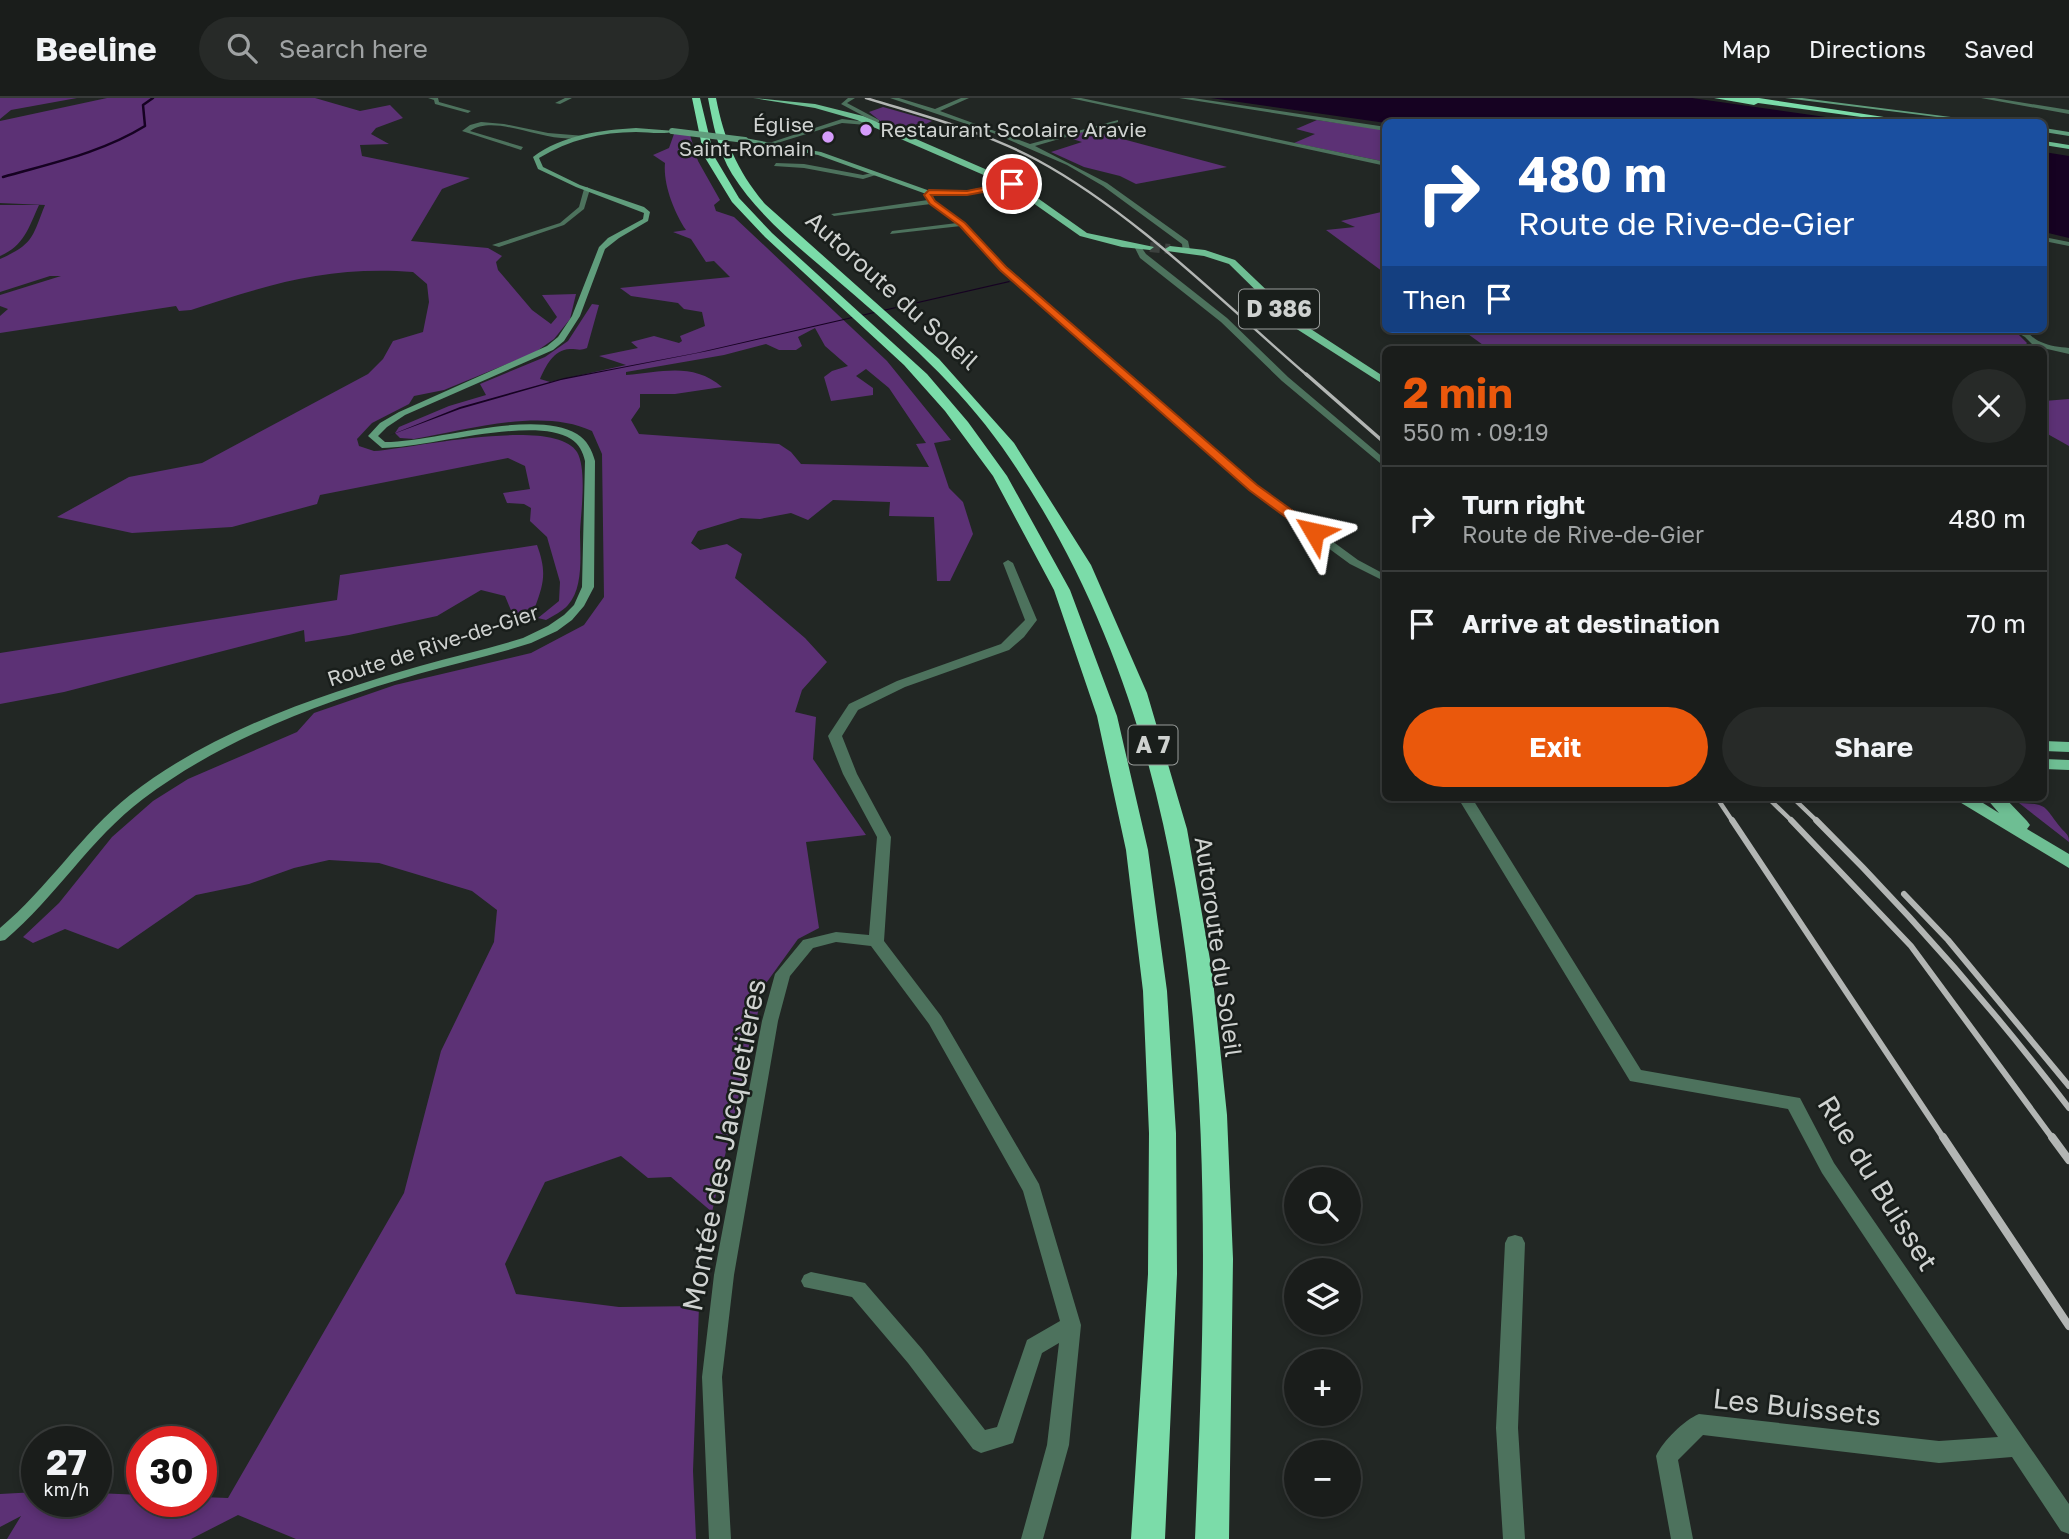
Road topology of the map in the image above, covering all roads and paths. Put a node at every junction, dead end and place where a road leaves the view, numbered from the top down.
1 (431, 98) edge
2 (569, 98) edge
3 (696, 98) edge
4 (712, 98) edge
5 (756, 98) edge
6 (852, 98) edge
7 (893, 98) edge
8 (966, 98) edge
9 (1073, 98) edge
10 (1182, 98) edge
11 (1718, 98) edge
12 (1741, 98) edge
13 (1790, 98) edge
14 (1984, 98) edge
15 (558, 103) dead end
16 (468, 111) dead end
17 (936, 111) junction
18 (2069, 112) edge
19 (1867, 119) edge
20 (1892, 119) edge
21 (1962, 119) edge
22 (1116, 121) dead end
23 (874, 123) junction
24 (1382, 128) edge
25 (2047, 130) edge
26 (2069, 134) edge
27 (582, 136) junction
28 (772, 143) junction
29 (2047, 145) edge
30 (1029, 146) junction
31 (521, 148) dead end
32 (2069, 149) edge
33 (1382, 163) edge
34 (776, 165) dead end
35 (876, 174) junction
36 (1012, 184) junction
37 (587, 189) junction
38 (930, 197) junction
39 (834, 214) dead end
40 (962, 224) junction
41 (892, 233) dead end
42 (2047, 240) edge
43 (2069, 244) edge
44 (496, 245) dead end
45 (1136, 246) junction
46 (1150, 247) tunnel mouth
47 (1170, 248) tunnel mouth
48 (1186, 250) junction
49 (2047, 348) edge
50 (2069, 351) edge
51 (1382, 380) edge
52 (1382, 462) edge
53 (1007, 563) dead end
54 (1382, 577) edge
55 (2047, 746) edge
56 (2069, 747) edge
57 (2047, 764) edge
58 (2069, 765) edge
59 (1467, 801) edge
60 (1967, 801) edge
61 (1998, 801) edge
62 (2036, 841) junction
63 (2069, 863) edge
64 (0, 936) edge
65 (876, 942) junction
66 (1515, 1243) dead end
67 (811, 1281) dead end
68 (1071, 1325) junction
69 (2017, 1446) junction
70 (2069, 1523) edge
71 (720, 1539) edge
72 (1032, 1539) edge
73 (1148, 1539) edge
74 (1212, 1539) edge
75 (1514, 1539) edge
76 (1682, 1539) edge

1 - 16 street
2 - 15 street
3 - 73 highway, Autoroute du Soleil / A 7
4 - 74 highway, Autoroute du Soleil / A 7
5 - 23 main road
6 - 23 street
7 - 17 street
8 - 17 street
9 - 33 street
10 - 24 street
11 - 19 highway
12 - 20 highway
13 - 21 main road
14 - 18 street
17 - 30 street
22 - 30 street
23 - 28 street
23 - 36 main road
25 - 26 main road
27 - 28 main road, Route de Rive-de-Gier, bridge
27 - 31 street
27 - 37 main road, Route de Rive-de-Gier
28 - 35 main road, Route de Rive-de-Gier
29 - 32 main road
30 - 48 street
34 - 35 street
35 - 38 main road, Route de Rive-de-Gier
36 - 38 main road, Route de Rive-de-Gier
36 - 45 main road
37 - 44 street
37 - 64 main road, Route de Rive-de-Gier
38 - 39 street
38 - 40 street
40 - 41 street
40 - 54 street
42 - 43 street
45 - 46 main road
45 - 52 street
47 - 48 main road, D 386
48 - 51 main road, D 386
49 - 50 street
53 - 65 street
55 - 56 main road
57 - 58 main road
59 - 69 street, Rue du Buisset
60 - 62 main road
61 - 62 main road
62 - 63 main road
65 - 68 street
65 - 71 street, Montée des Jacquetières
66 - 75 street
67 - 68 street
68 - 72 street
69 - 70 street, Rue du Buisset
69 - 76 street, Les Buissets

